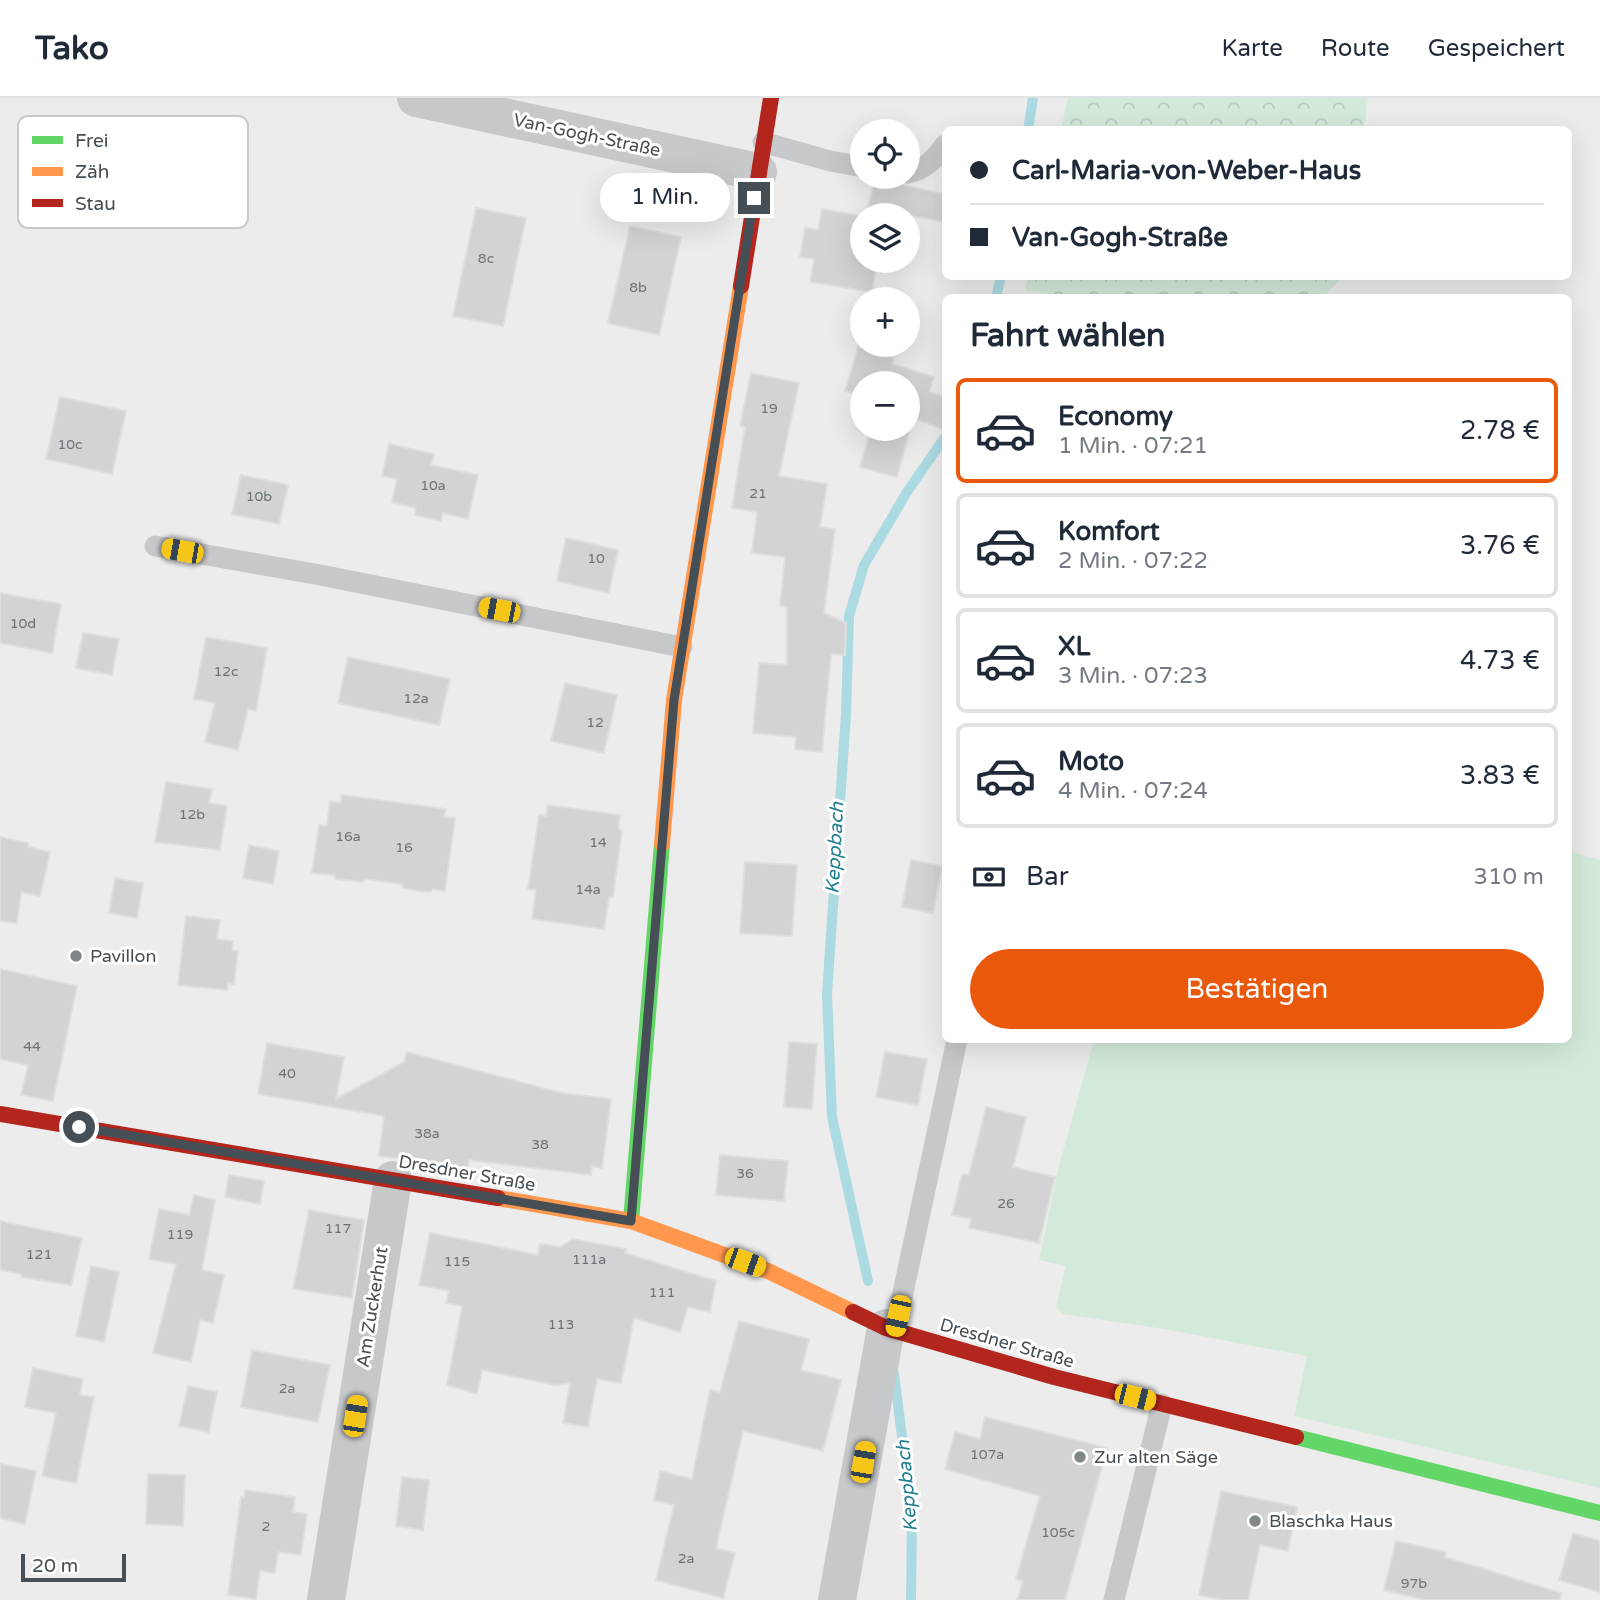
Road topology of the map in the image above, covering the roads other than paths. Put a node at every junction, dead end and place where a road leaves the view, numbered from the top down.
1 (416, 98) edge
2 (771, 98) edge
3 (942, 149) edge
4 (761, 157) junction
5 (850, 165) edge
6 (920, 170) edge
7 (155, 546) dead end
8 (682, 647) junction
9 (956, 1043) edge
10 (0, 1114) edge
11 (393, 1180) junction
12 (631, 1221) junction
13 (891, 1329) junction
14 (1162, 1404) junction
15 (1600, 1513) edge
16 (326, 1600) edge
17 (837, 1600) edge
18 (1114, 1600) edge

1 - 4 street, Van-Gogh-Straße
2 - 4 street
3 - 6 lane
4 - 5 lane
4 - 8 street
7 - 8 lane
8 - 12 street
9 - 13 lane
10 - 11 street, Dresdner Straße
11 - 12 street, Dresdner Straße
11 - 16 street, Am Zuckerhut
12 - 13 street, Dresdner Straße
13 - 14 street, Dresdner Straße
13 - 17 street
14 - 15 street, Dresdner Straße
14 - 18 lane

